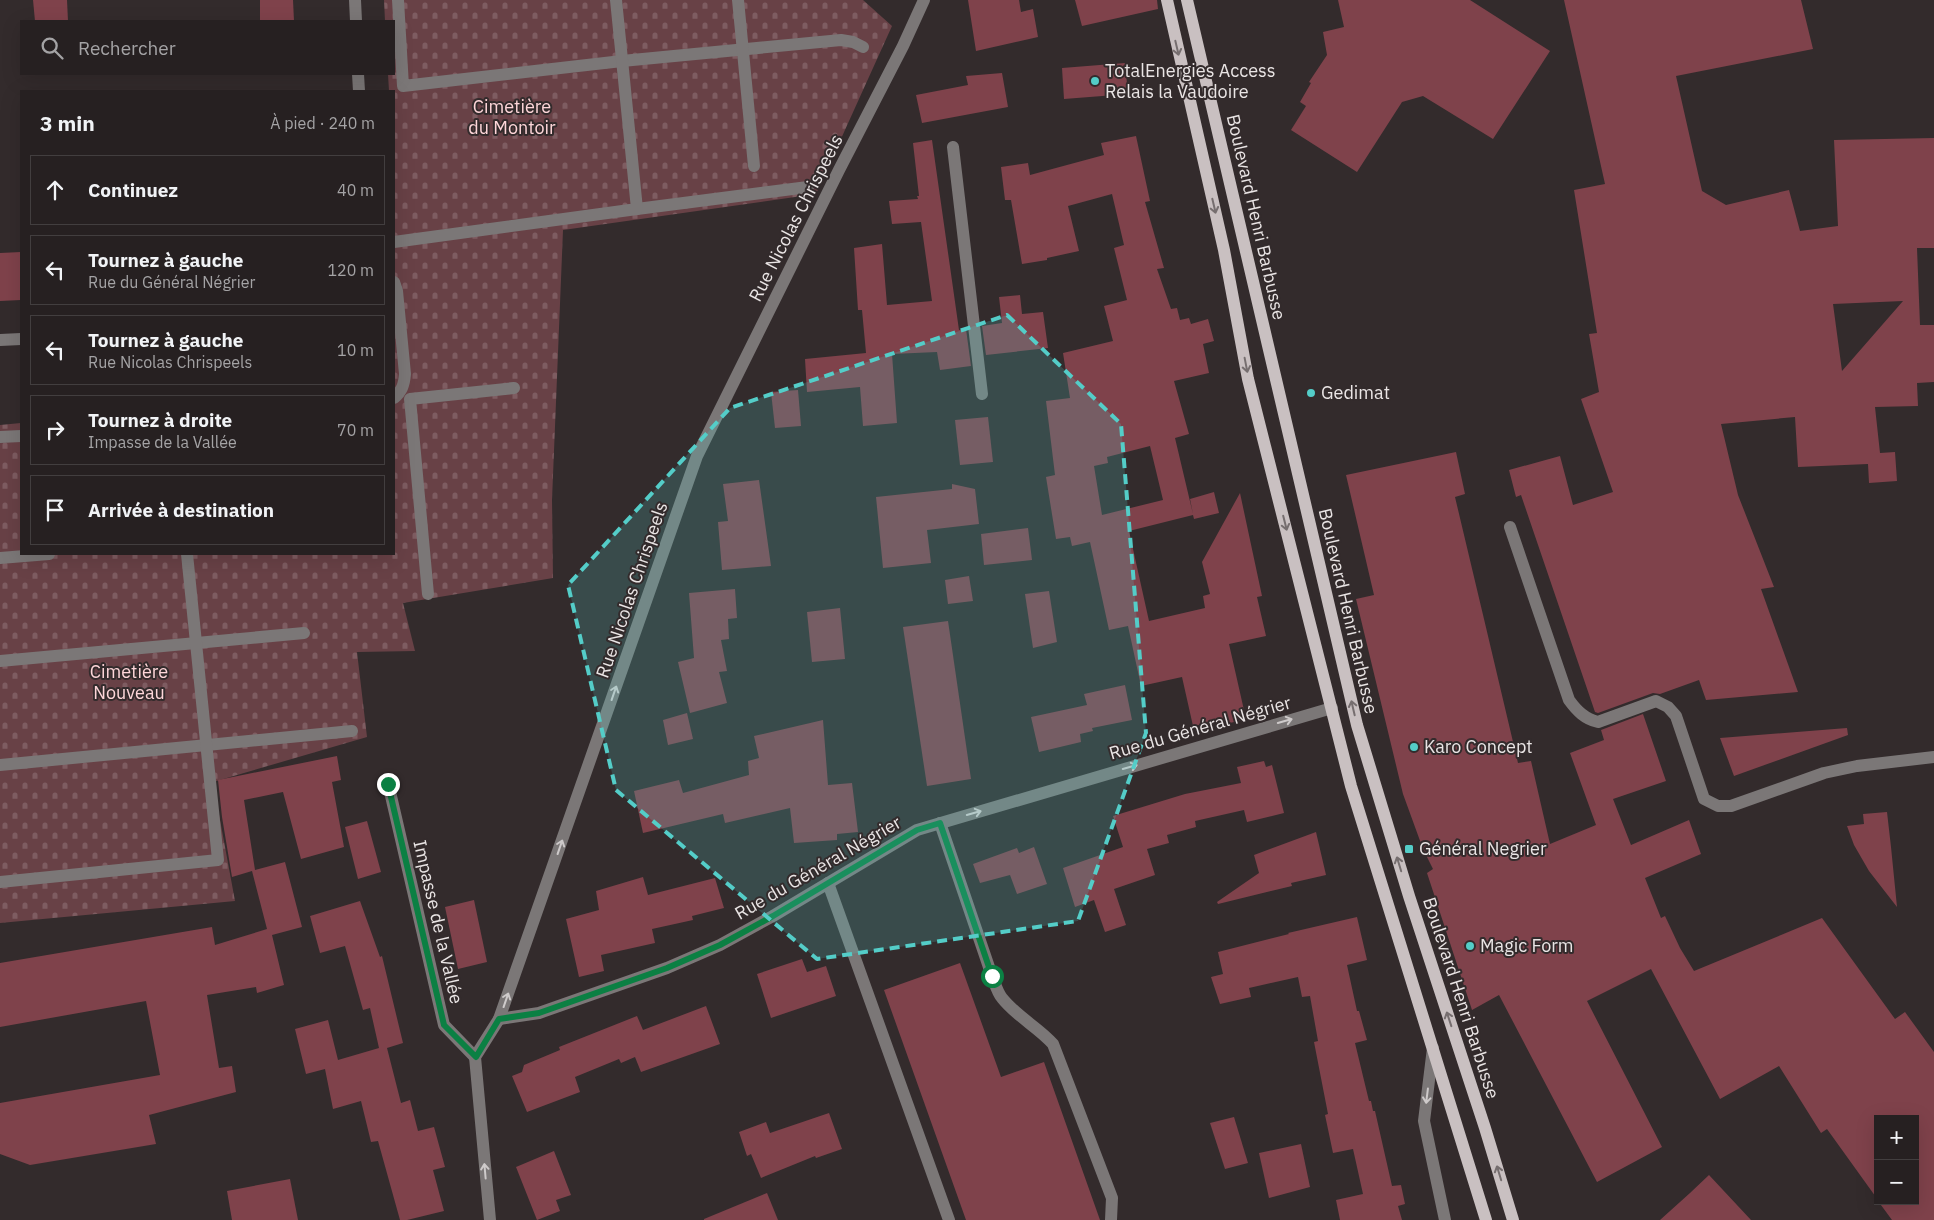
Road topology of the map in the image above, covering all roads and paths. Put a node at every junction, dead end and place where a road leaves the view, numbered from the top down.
1 (355, 0) edge
2 (398, 0) edge
3 (616, 0) edge
4 (738, 0) edge
5 (924, 0) edge
6 (1166, 0) edge
7 (1187, 0) edge
8 (356, 20) edge
9 (863, 47) dead end
10 (742, 50) junction
11 (622, 61) junction
12 (358, 75) edge
13 (359, 90) edge
14 (953, 147) dead end
15 (754, 166) dead end
16 (808, 186) dead end
17 (637, 209) junction
18 (395, 242) edge
19 (395, 285) edge
20 (20, 339) edge
21 (0, 340) edge
22 (514, 388) dead end
23 (982, 394) dead end
24 (401, 397) edge
25 (20, 436) edge
26 (0, 438) edge
27 (1510, 527) dead end
28 (38, 555) edge
29 (187, 555) edge
30 (0, 558) edge
31 (428, 594) dead end
32 (304, 633) dead end
33 (196, 643) junction
34 (0, 661) edge
35 (1332, 708) junction
36 (352, 731) dead end
37 (207, 745) junction
38 (1934, 757) edge
39 (0, 765) edge
40 (388, 784) dead end
41 (940, 823) junction
42 (0, 882) edge
43 (828, 883) junction
44 (499, 1019) junction
45 (1433, 1048) junction
46 (476, 1057) junction
47 (490, 1220) edge
48 (949, 1220) edge
49 (1111, 1220) edge
50 (1445, 1220) edge
51 (1486, 1220) edge
52 (1513, 1220) edge

1 - 8 street
2 - 11 street
3 - 11 street
4 - 10 street
44 -> 5 street, Rue Nicolas Chrispeels
6 -> 35 main road
52 -> 7 main road, Boulevard Henri Barbusse
9 - 10 street
10 - 11 street
10 - 15 street
11 - 17 street
12 - 13 street
14 - 23 street
16 - 17 street
17 - 18 street
19 - 24 street
20 - 21 street
22 - 24 street
24 - 31 street
25 - 26 street
27 - 38 street
28 - 30 street
29 - 33 street
32 - 33 street
33 - 34 street
33 - 37 street
41 -> 35 street, Rue du Général Négrier
35 - 45 main road
36 - 37 street
37 - 39 street
37 - 42 street
40 - 46 street, Impasse de la Vallée
41 - 43 street, Rue du Général Négrier
41 - 49 street
43 - 44 street, Rue du Général Négrier
43 - 48 street
44 - 46 street, Rue Nicolas Chrispeels
45 -> 50 street
45 - 51 main road
47 -> 46 street

